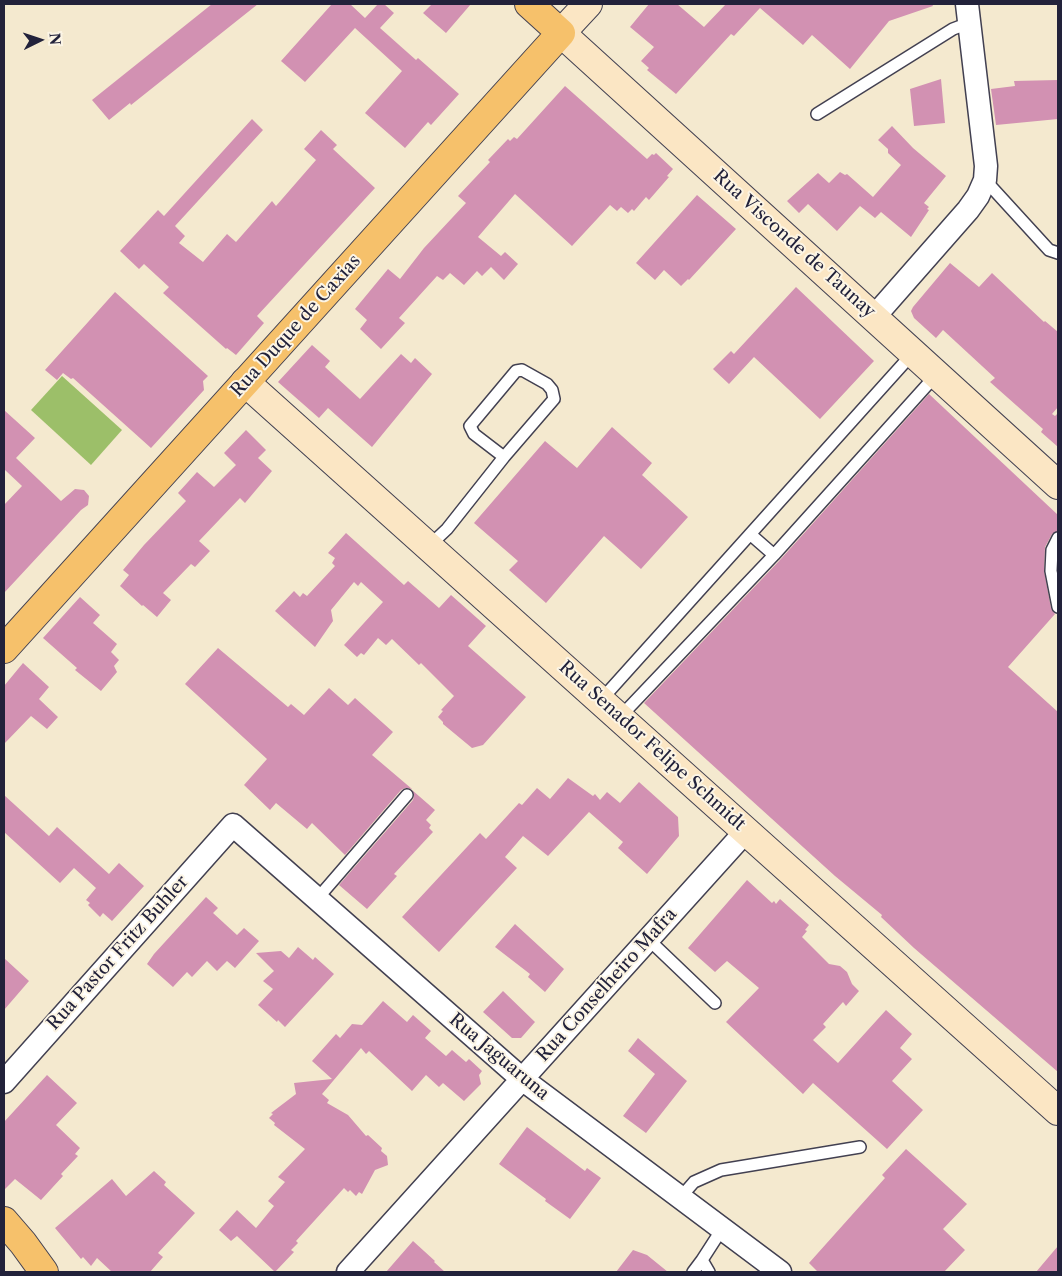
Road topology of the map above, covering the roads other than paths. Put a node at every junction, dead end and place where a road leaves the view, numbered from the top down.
1 (529, 4) edge
2 (588, 4) edge
3 (968, 14) edge
4 (561, 33) junction
5 (817, 114) dead end
6 (985, 180) junction
7 (1058, 253) edge
8 (874, 317) junction
9 (913, 353) junction
10 (937, 374) junction
11 (245, 382) junction
12 (504, 458) junction
13 (1058, 485) edge
14 (750, 534) junction
15 (1058, 538) edge
16 (429, 546) junction
17 (774, 555) junction
18 (1058, 606) edge
19 (4, 649) edge
20 (610, 709) junction
21 (407, 795) dead end
22 (233, 825) joint
23 (746, 831) junction
24 (317, 899) junction
25 (648, 939) junction
26 (716, 1003) dead end
27 (522, 1079) junction
28 (4, 1082) edge
29 (1058, 1111) edge
30 (860, 1147) dead end
31 (680, 1198) junction
32 (4, 1221) edge
33 (722, 1229) junction
34 (702, 1260) junction
35 (44, 1272) edge
36 (348, 1272) edge
37 (693, 1272) edge
38 (709, 1272) edge
39 (780, 1272) edge

1 - 4 main road, Rua Visconde de Taunay
2 - 4 main road, Rua Duque de Caxias
3 - 5 lane
3 - 6 street
4 - 8 main road, Rua Visconde de Taunay
4 - 11 main road, Rua Duque de Caxias
6 - 7 lane
6 - 8 street
8 - 9 main road, Rua Visconde de Taunay
9 - 10 main road, Rua Visconde de Taunay
9 - 14 lane
10 - 13 main road, Rua Visconde de Taunay
10 - 17 lane
11 - 16 main road, Rua Senador Felipe Schmidt
11 - 19 main road, Rua Duque de Caxias
12 - 12 lane
12 - 16 lane
14 - 17 lane
14 - 20 lane
15 - 18 lane
16 - 20 main road, Rua Senador Felipe Schmidt
17 - 20 lane
20 - 23 main road, Rua Senador Felipe Schmidt
21 - 24 lane
22 - 24 street, Rua Jaguaruna
22 - 28 street, Rua Pastor Fritz Buhler
23 - 25 street, Rua Conselheiro Mafra
23 - 29 main road, Rua Senador Felipe Schmidt
24 - 27 street, Rua Jaguaruna
25 - 26 lane
25 - 27 street, Rua Conselheiro Mafra
27 - 31 street, Rua Jaguaruna
27 - 36 street, Rua Conselheiro Mafra
30 - 31 lane
31 - 33 street, Rua Jaguaruna
32 - 35 main road
33 - 34 lane
33 - 39 street, Rua Jaguaruna
34 - 37 lane
34 - 38 lane

